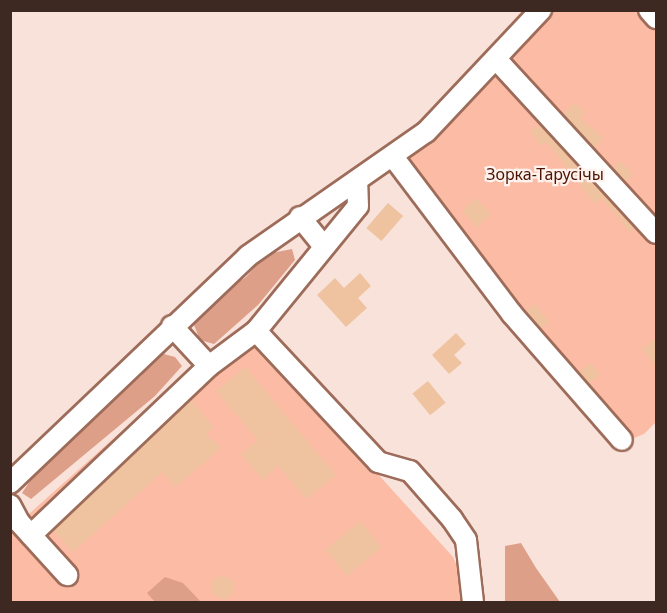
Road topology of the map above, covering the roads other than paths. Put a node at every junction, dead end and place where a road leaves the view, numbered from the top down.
1 (541, 10) edge
2 (649, 10) edge
3 (657, 18) edge
4 (496, 59) junction
5 (394, 158) junction
6 (357, 181) junction
7 (300, 217) junction
8 (657, 233) edge
9 (324, 247) junction
10 (172, 326) junction
11 (256, 331) junction
12 (209, 366) junction
13 (622, 440) dead end
14 (10, 483) edge
15 (10, 505) edge
16 (31, 535) junction
17 (67, 575) dead end
18 (473, 603) edge

1 - 4 street
2 - 3 street
4 - 5 street
4 - 8 street
5 - 6 street
5 - 13 street
6 - 7 street
6 - 9 street
7 - 9 street
7 - 10 street
9 - 11 street
10 - 12 street
10 - 14 street
11 - 12 street
11 - 18 street
12 - 16 street
15 - 16 street
16 - 17 street

